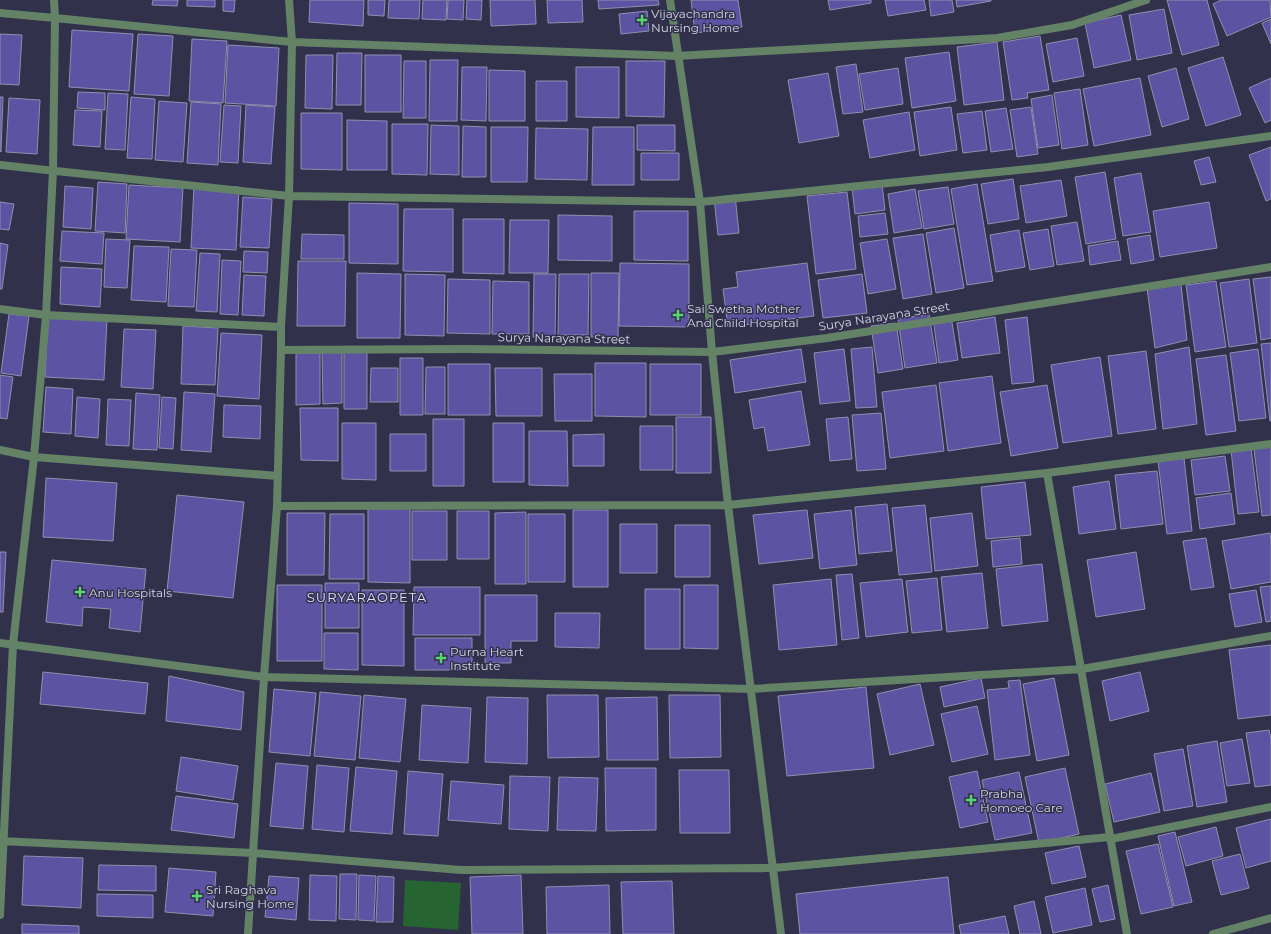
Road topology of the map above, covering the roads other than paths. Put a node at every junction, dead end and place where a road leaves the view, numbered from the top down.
1 (54, 0) edge
2 (290, 0) edge
3 (670, 0) edge
4 (1146, 0) edge
5 (0, 14) edge
6 (56, 18) junction
7 (292, 42) junction
8 (677, 56) junction
9 (1271, 136) edge
10 (0, 165) edge
11 (53, 170) junction
12 (289, 196) junction
13 (700, 202) junction
14 (1271, 267) edge
15 (0, 310) edge
16 (46, 315) junction
17 (281, 327) junction
18 (281, 350) junction
19 (712, 352) junction
20 (1271, 444) edge
21 (0, 450) edge
22 (34, 457) junction
23 (1047, 473) junction
24 (278, 476) junction
25 (277, 506) junction
26 (728, 506) junction
27 (1271, 636) edge
28 (0, 643) edge
29 (13, 644) junction
30 (1082, 668) junction
31 (264, 677) junction
32 (751, 689) junction
33 (1271, 807) edge
34 (1110, 837) junction
35 (2, 841) edge
36 (253, 853) junction
37 (773, 868) junction
38 (0, 915) edge
39 (1271, 918) edge
40 (248, 934) edge
41 (781, 934) edge
42 (1127, 934) edge
43 (1213, 934) edge

1 - 6 street
2 - 7 street
3 - 8 street
4 - 8 street
5 - 6 street
6 - 7 street
6 - 11 street
7 - 8 street
7 - 12 street
8 - 13 street
9 - 13 street
10 - 11 street
11 - 12 street
11 - 16 street
12 - 13 street
12 - 17 street
13 - 19 street
14 - 19 street, Surya Narayana Street
15 - 16 street
16 - 17 street
16 - 22 street
17 - 18 street
18 - 19 street, Surya Narayana Street
18 - 24 street
19 - 26 street
20 - 23 street
21 - 22 street
22 - 24 street
22 - 29 street
23 - 26 street
23 - 30 street
24 - 25 street
25 - 26 street
25 - 31 street
26 - 32 street
27 - 30 street
28 - 29 street
29 - 31 street
29 - 35 street
30 - 32 street
30 - 34 street
31 - 32 street
31 - 36 street
32 - 37 street
33 - 34 street
34 - 37 street
34 - 42 street
35 - 36 street
35 - 38 street
36 - 37 street
36 - 40 street
37 - 41 street
39 - 43 street

